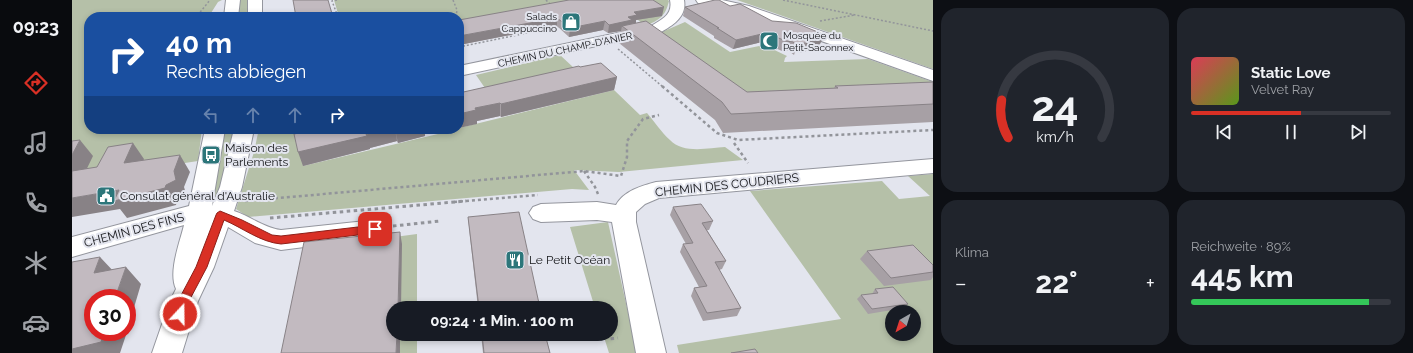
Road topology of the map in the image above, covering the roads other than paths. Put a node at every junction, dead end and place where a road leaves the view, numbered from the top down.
1 (233, 0) edge
2 (255, 0) edge
3 (677, 0) edge
4 (703, 0) edge
5 (231, 12) edge
6 (255, 12) edge
7 (464, 70) edge
8 (933, 76) edge
9 (214, 134) edge
10 (243, 134) edge
11 (933, 166) edge
12 (542, 204) road end
13 (225, 213) junction
14 (624, 215) junction
15 (375, 229) road end
16 (72, 247) edge
17 (167, 353) edge
18 (651, 353) edge

1 - 5 street
2 - 6 street
3 - 7 street, CHEMIN DU CHAMP-D'ANIER
4 - 8 street
9 - 13 street
10 - 13 street
11 - 14 street, CHEMIN DES COUDRIERS
12 - 14 street
13 - 15 street
13 - 16 street, CHEMIN DES FINS
13 - 17 street
14 - 18 street

